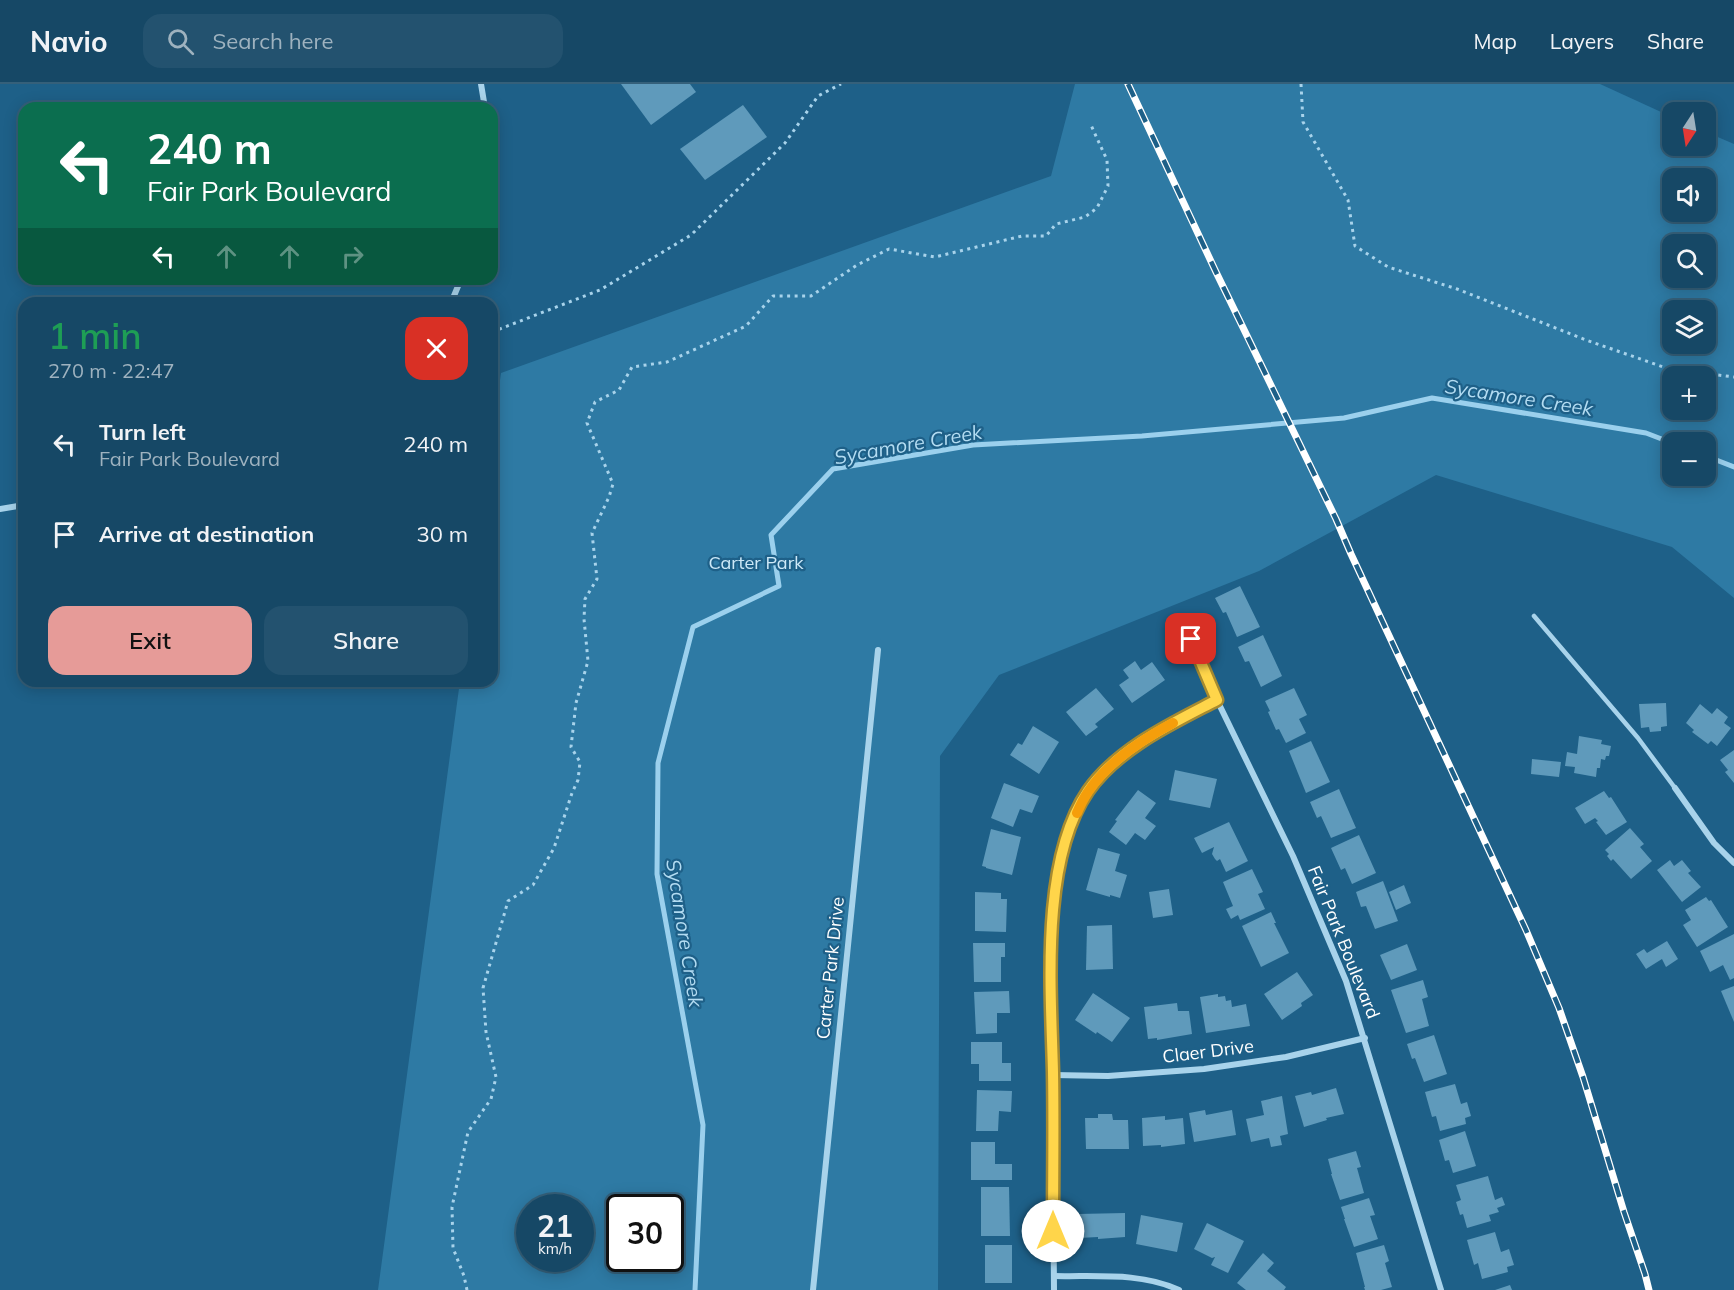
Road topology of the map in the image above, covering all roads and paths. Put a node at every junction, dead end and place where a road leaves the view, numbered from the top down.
1 (482, 84) edge
2 (841, 84) edge
3 (1301, 84) edge
4 (484, 102) edge
5 (1090, 123) dead end
6 (498, 330) edge
7 (1734, 377) edge
8 (18, 506) edge
9 (0, 509) edge
10 (1534, 616) dead end
11 (1182, 619) dead end
12 (878, 650) dead end
13 (1217, 700) junction
14 (1675, 788) joint
15 (1734, 863) edge
16 (1365, 1038) junction
17 (1053, 1075) junction
18 (1054, 1276) junction
19 (466, 1290) edge
20 (813, 1290) edge
21 (1054, 1290) edge
22 (1179, 1290) edge
23 (1441, 1290) edge

1 - 4 street
2 - 6 path
3 - 7 path
5 - 19 path
8 - 9 street
10 - 14 lane
11 - 13 street, Fair Park Boulevard
12 - 20 street, Carter Park Drive
13 - 16 street, Fair Park Boulevard
13 - 17 street
14 - 15 street
16 - 17 street, Claer Drive
16 - 23 street, Fair Park Boulevard
17 - 18 street
18 - 21 street
18 - 22 street

